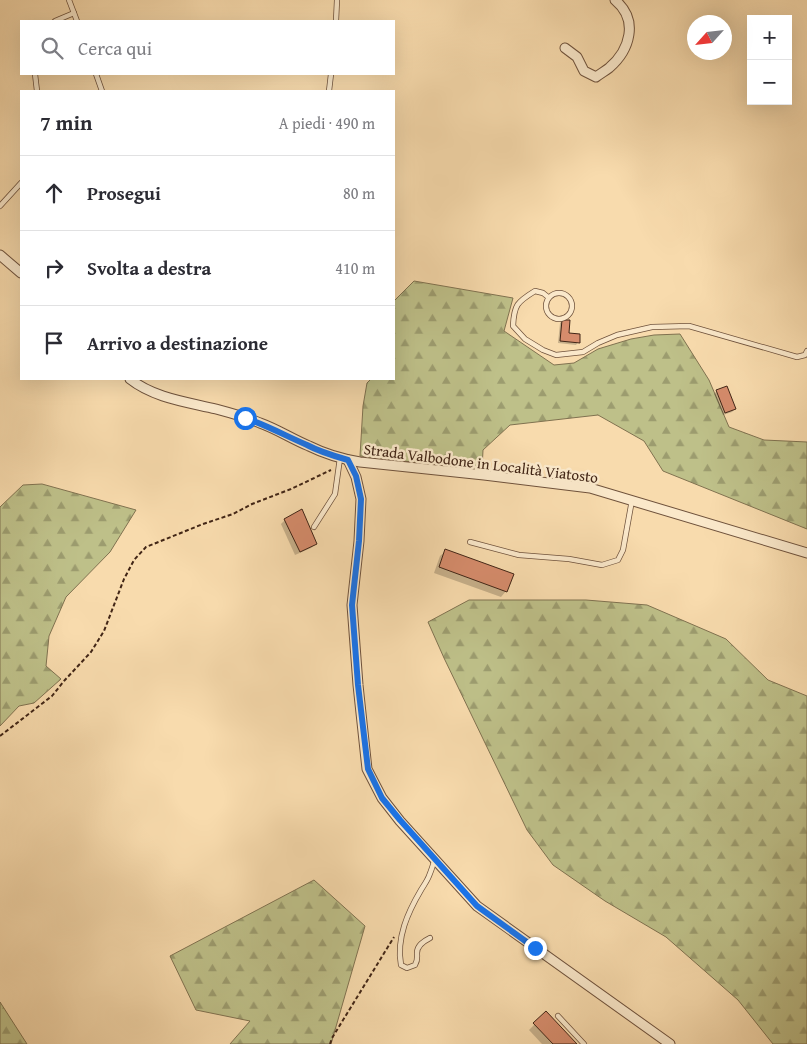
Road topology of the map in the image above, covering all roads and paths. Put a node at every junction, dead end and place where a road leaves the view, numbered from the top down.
1 (69, 0) edge
2 (338, 0) edge
3 (615, 0) edge
4 (74, 13) junction
5 (57, 20) edge
6 (76, 20) edge
7 (336, 20) edge
8 (565, 48) dead end
9 (35, 75) edge
10 (96, 75) edge
11 (331, 75) edge
12 (37, 90) edge
13 (102, 90) edge
14 (330, 90) edge
15 (20, 184) edge
16 (0, 206) edge
17 (0, 255) edge
18 (20, 272) edge
19 (548, 297) junction
20 (807, 351) edge
21 (132, 380) edge
22 (343, 460) junction
23 (632, 500) junction
24 (314, 527) dead end
25 (470, 542) dead end
26 (807, 553) edge
27 (0, 736) edge
28 (435, 859) junction
29 (398, 930) dead end
30 (430, 938) dead end
31 (558, 1016) dead end
32 (330, 1044) edge
33 (584, 1044) edge
34 (670, 1044) edge

1 - 4 lane
2 - 7 lane
3 - 8 street
4 - 5 lane
4 - 6 lane
9 - 12 lane
10 - 13 lane
11 - 14 lane
15 - 16 lane
17 - 18 street
19 - 19 lane
19 - 20 lane
21 - 22 street, Strada Valbodone in Località Viatosto
22 - 23 street, Strada Valbodone in Località Viatosto
22 - 24 lane
22 - 27 path
22 - 28 street
23 - 25 lane
23 - 26 street, Strada Valbodone in Località Viatosto
28 - 30 lane
28 - 34 street
29 - 32 path
31 - 33 lane

